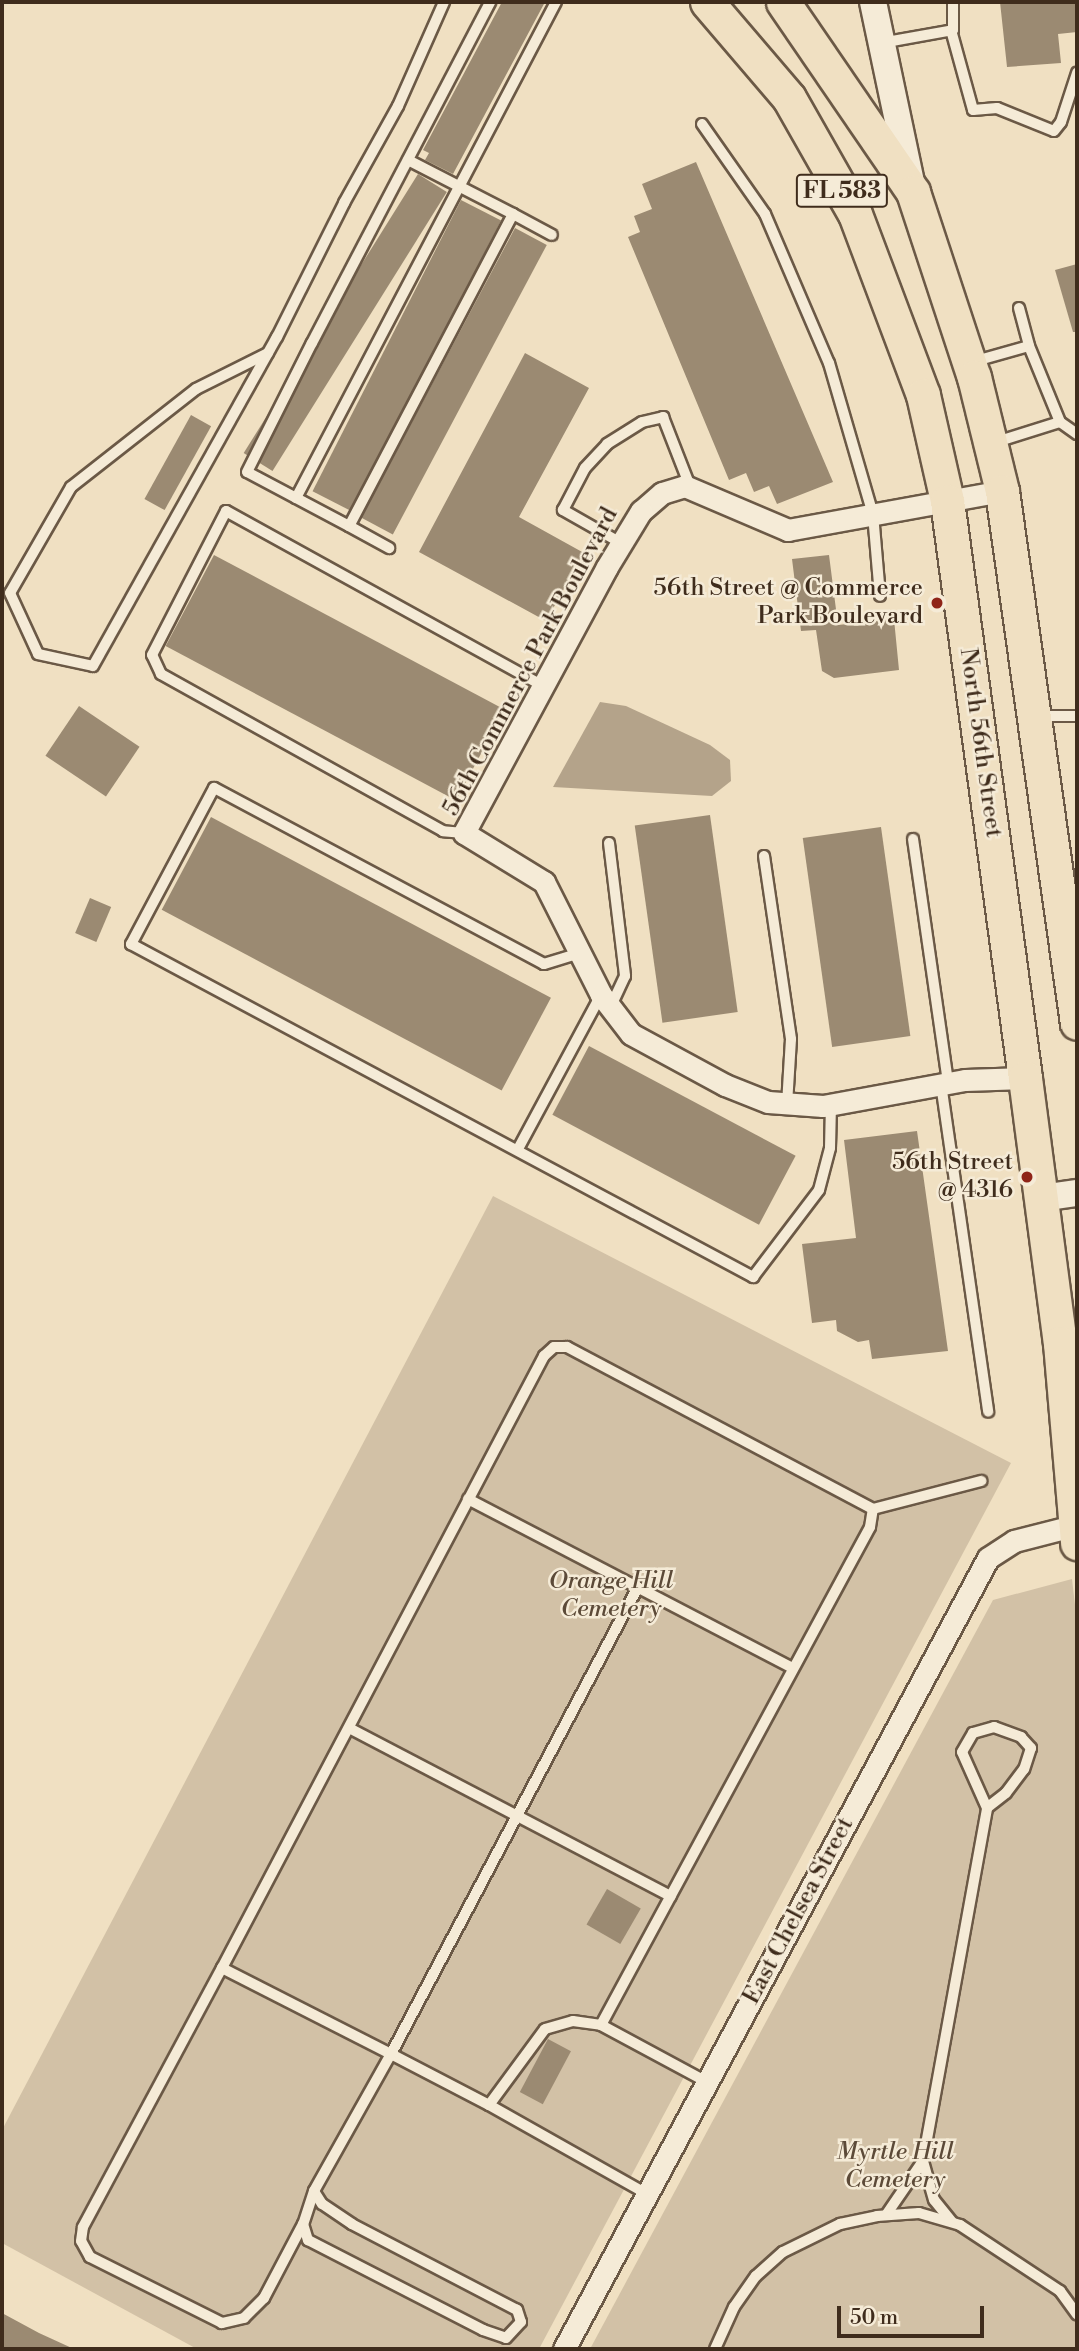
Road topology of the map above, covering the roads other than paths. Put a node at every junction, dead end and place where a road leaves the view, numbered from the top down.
1 (444, 2) edge
2 (490, 2) edge
3 (556, 2) edge
4 (707, 2) edge
5 (783, 2) edge
6 (873, 2) edge
7 (953, 2) edge
8 (951, 30) junction
9 (881, 43) junction
10 (1077, 73) edge
11 (702, 124) dead end
12 (408, 160) junction
13 (458, 186) junction
14 (913, 192) junction
15 (513, 214) junction
16 (552, 235) dead end
17 (1018, 308) dead end
18 (1029, 346) junction
19 (268, 353) junction
20 (969, 363) junction
21 (1060, 422) junction
22 (1077, 434) edge
23 (990, 443) junction
24 (691, 489) junction
25 (1002, 491) junction
26 (296, 498) junction
27 (947, 501) junction
28 (873, 514) junction
29 (349, 526) junction
30 (621, 543) junction
31 (389, 548) dead end
32 (880, 596) dead end
33 (543, 686) junction
34 (1034, 716) junction
35 (1077, 716) edge
36 (464, 833) junction
37 (913, 839) dead end
38 (609, 843) dead end
39 (764, 856) dead end
40 (580, 953) junction
41 (606, 1002) junction
42 (1077, 1023) edge
43 (1025, 1078) junction
44 (944, 1083) junction
45 (788, 1104) junction
46 (831, 1104) junction
47 (517, 1149) junction
48 (1077, 1193) edge
49 (1041, 1198) junction
50 (988, 1412) dead end
51 (981, 1480) dead end
52 (468, 1499) junction
53 (873, 1509) junction
54 (1076, 1531) edge
55 (638, 1587) junction
56 (792, 1668) junction
57 (349, 1727) junction
58 (987, 1808) junction
59 (516, 1814) junction
60 (671, 1896) junction
61 (222, 1968) junction
62 (601, 2025) junction
63 (391, 2054) junction
64 (707, 2082) junction
65 (489, 2105) junction
66 (923, 2161) junction
67 (314, 2191) junction
68 (647, 2194) junction
69 (886, 2215) junction
70 (952, 2222) junction
71 (303, 2224) junction
72 (1077, 2314) edge
73 (564, 2349) edge
74 (715, 2349) edge

1 - 19 lane
2 - 12 lane
3 - 13 lane
4 - 27 main road, North 56th Street / FL 583
5 - 14 main road, FL 583
6 - 9 street
7 - 8 lane
8 - 9 lane
8 - 10 lane
9 - 14 street
11 - 28 lane
12 - 13 lane
12 - 26 lane
13 - 15 lane
13 - 26 lane
14 - 20 main road, FL 583
15 - 16 lane
15 - 29 lane
17 - 18 lane
18 - 20 lane
18 - 21 lane
19 - 19 lane
20 - 23 main road, FL 583
21 - 22 lane
21 - 23 lane
23 - 25 main road, FL 583
24 - 28 street
24 - 30 street, 56th Commerce Park Boulevard
24 - 30 lane
25 - 27 street
25 - 34 main road, FL 583
26 - 29 lane
27 - 28 street
27 - 43 main road, North 56th Street / FL 583
28 - 32 lane
29 - 31 lane
30 - 33 street, 56th Commerce Park Boulevard
33 - 36 street, 56th Commerce Park Boulevard
33 - 36 lane
34 - 35 lane
34 - 42 main road, FL 583
36 - 40 street, 56th Commerce Park Boulevard
37 - 44 lane
38 - 41 lane
39 - 45 lane
40 - 41 street, 56th Commerce Park Boulevard
40 - 47 lane
41 - 45 street, 56th Commerce Park Boulevard
41 - 47 lane
43 - 44 street, 56th Commerce Park Boulevard
43 - 49 main road, North 56th Street / FL 583
44 - 46 street, 56th Commerce Park Boulevard
44 - 50 lane
45 - 46 street, 56th Commerce Park Boulevard
46 - 47 lane
48 - 49 street
49 - 54 main road, North 56th Street / FL 583
51 - 53 lane
52 - 53 lane
52 - 55 lane
52 - 57 lane
53 - 56 lane
54 - 64 street, East Chelsea Street
55 - 56 lane
55 - 59 lane
56 - 60 lane
57 - 59 lane
57 - 61 lane
58 - 58 lane
58 - 66 lane
59 - 60 lane
59 - 63 lane
60 - 62 lane
61 - 63 lane
61 - 71 lane
62 - 64 lane
62 - 65 lane
63 - 65 lane
63 - 67 lane
64 - 68 street, East Chelsea Street
65 - 68 lane
66 - 69 lane
66 - 70 lane
67 - 71 lane
67 - 71 lane
68 - 73 street, East Chelsea Street
69 - 70 lane
69 - 74 lane
70 - 72 lane

